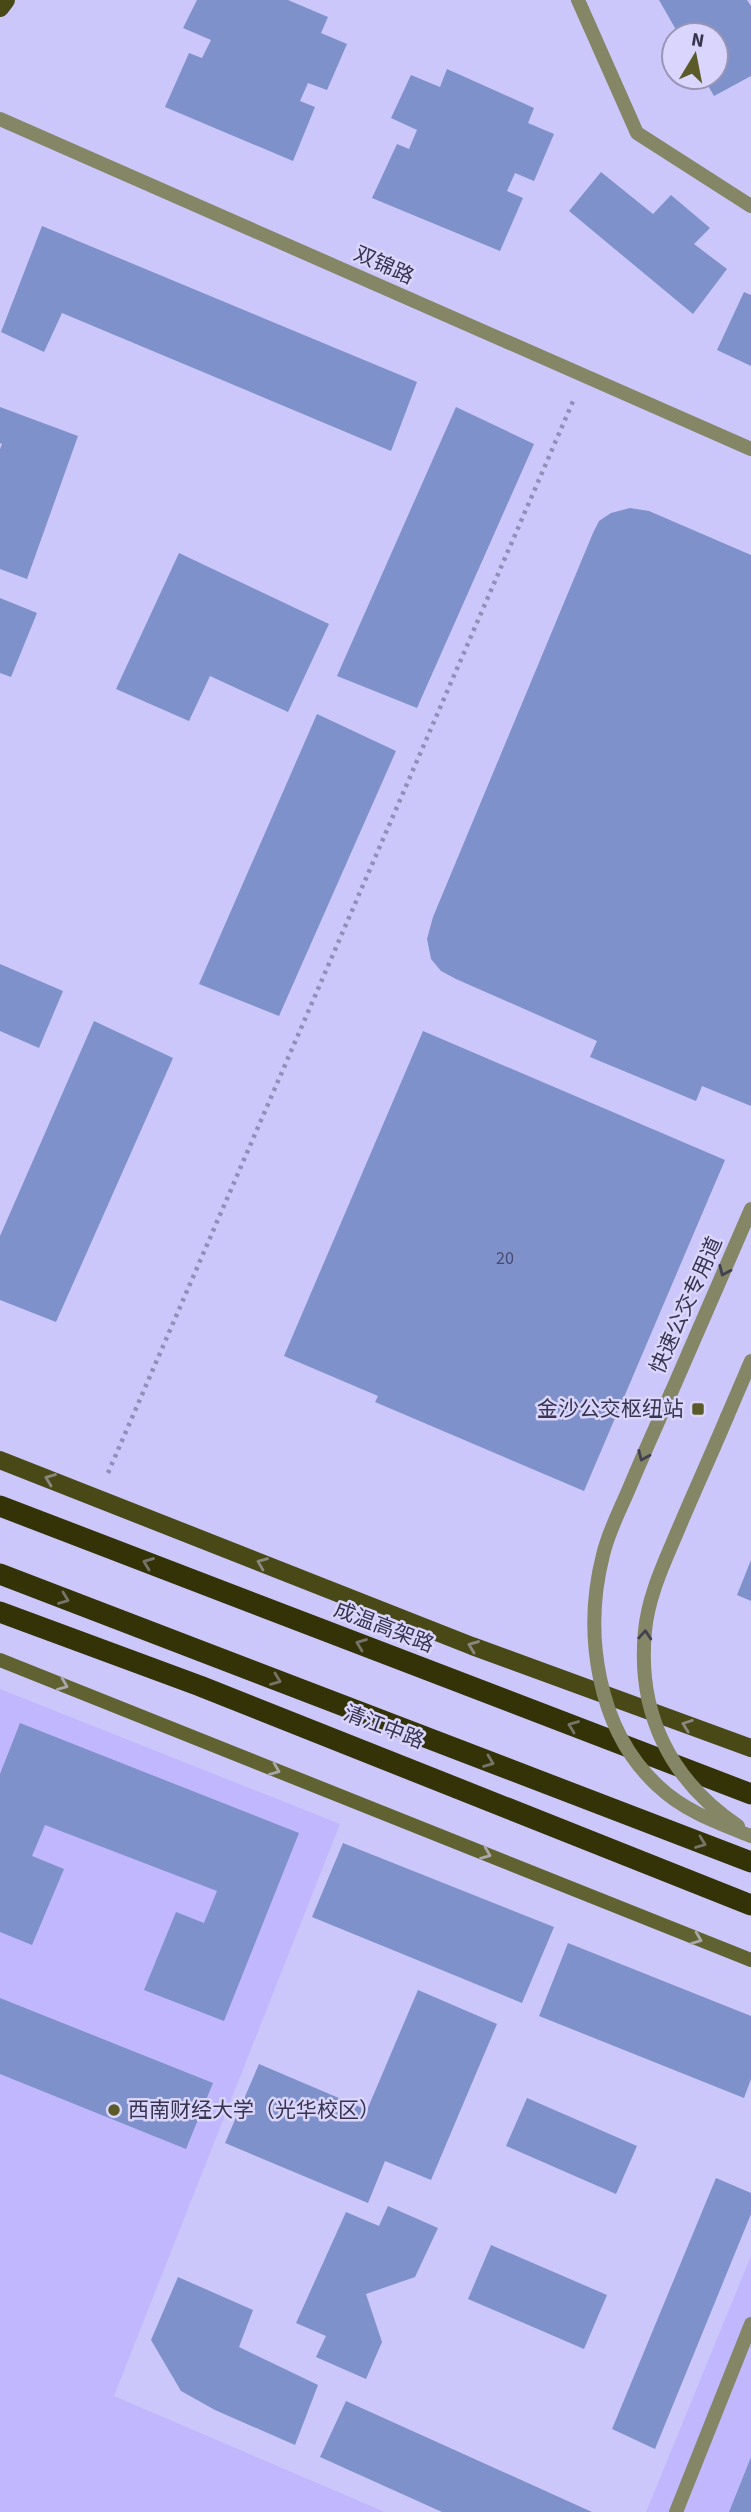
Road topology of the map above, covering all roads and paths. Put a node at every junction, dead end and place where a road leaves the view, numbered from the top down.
1 (6, 0) edge
2 (578, 0) edge
3 (0, 8) edge
4 (0, 119) edge
5 (751, 206) edge
6 (584, 376) junction
7 (751, 449) edge
8 (751, 1209) edge
9 (751, 1361) edge
10 (0, 1460) edge
11 (97, 1498) junction
12 (0, 1506) edge
13 (0, 1574) edge
14 (0, 1601) edge
15 (0, 1612) edge
16 (0, 1660) edge
17 (751, 1748) edge
18 (751, 1794) edge
19 (751, 1835) edge
20 (751, 1863) edge
21 (751, 1895) edge
22 (751, 1905) edge
23 (751, 1961) edge
24 (751, 2324) edge
25 (677, 2512) edge

1 - 3 main road
2 - 5 street
4 - 6 street, 双锦路
6 - 7 street, 双锦路
6 - 11 path
8 -> 19 street, 快速公交专用道, bridge
19 -> 9 street, 快速公交专用道, bridge
11 -> 10 main road
17 -> 11 main road
18 -> 12 highway, 成温高架路, bridge
13 -> 20 highway
14 - 21 main road, 清江中路
15 - 22 highway
16 -> 23 street
24 - 25 street

